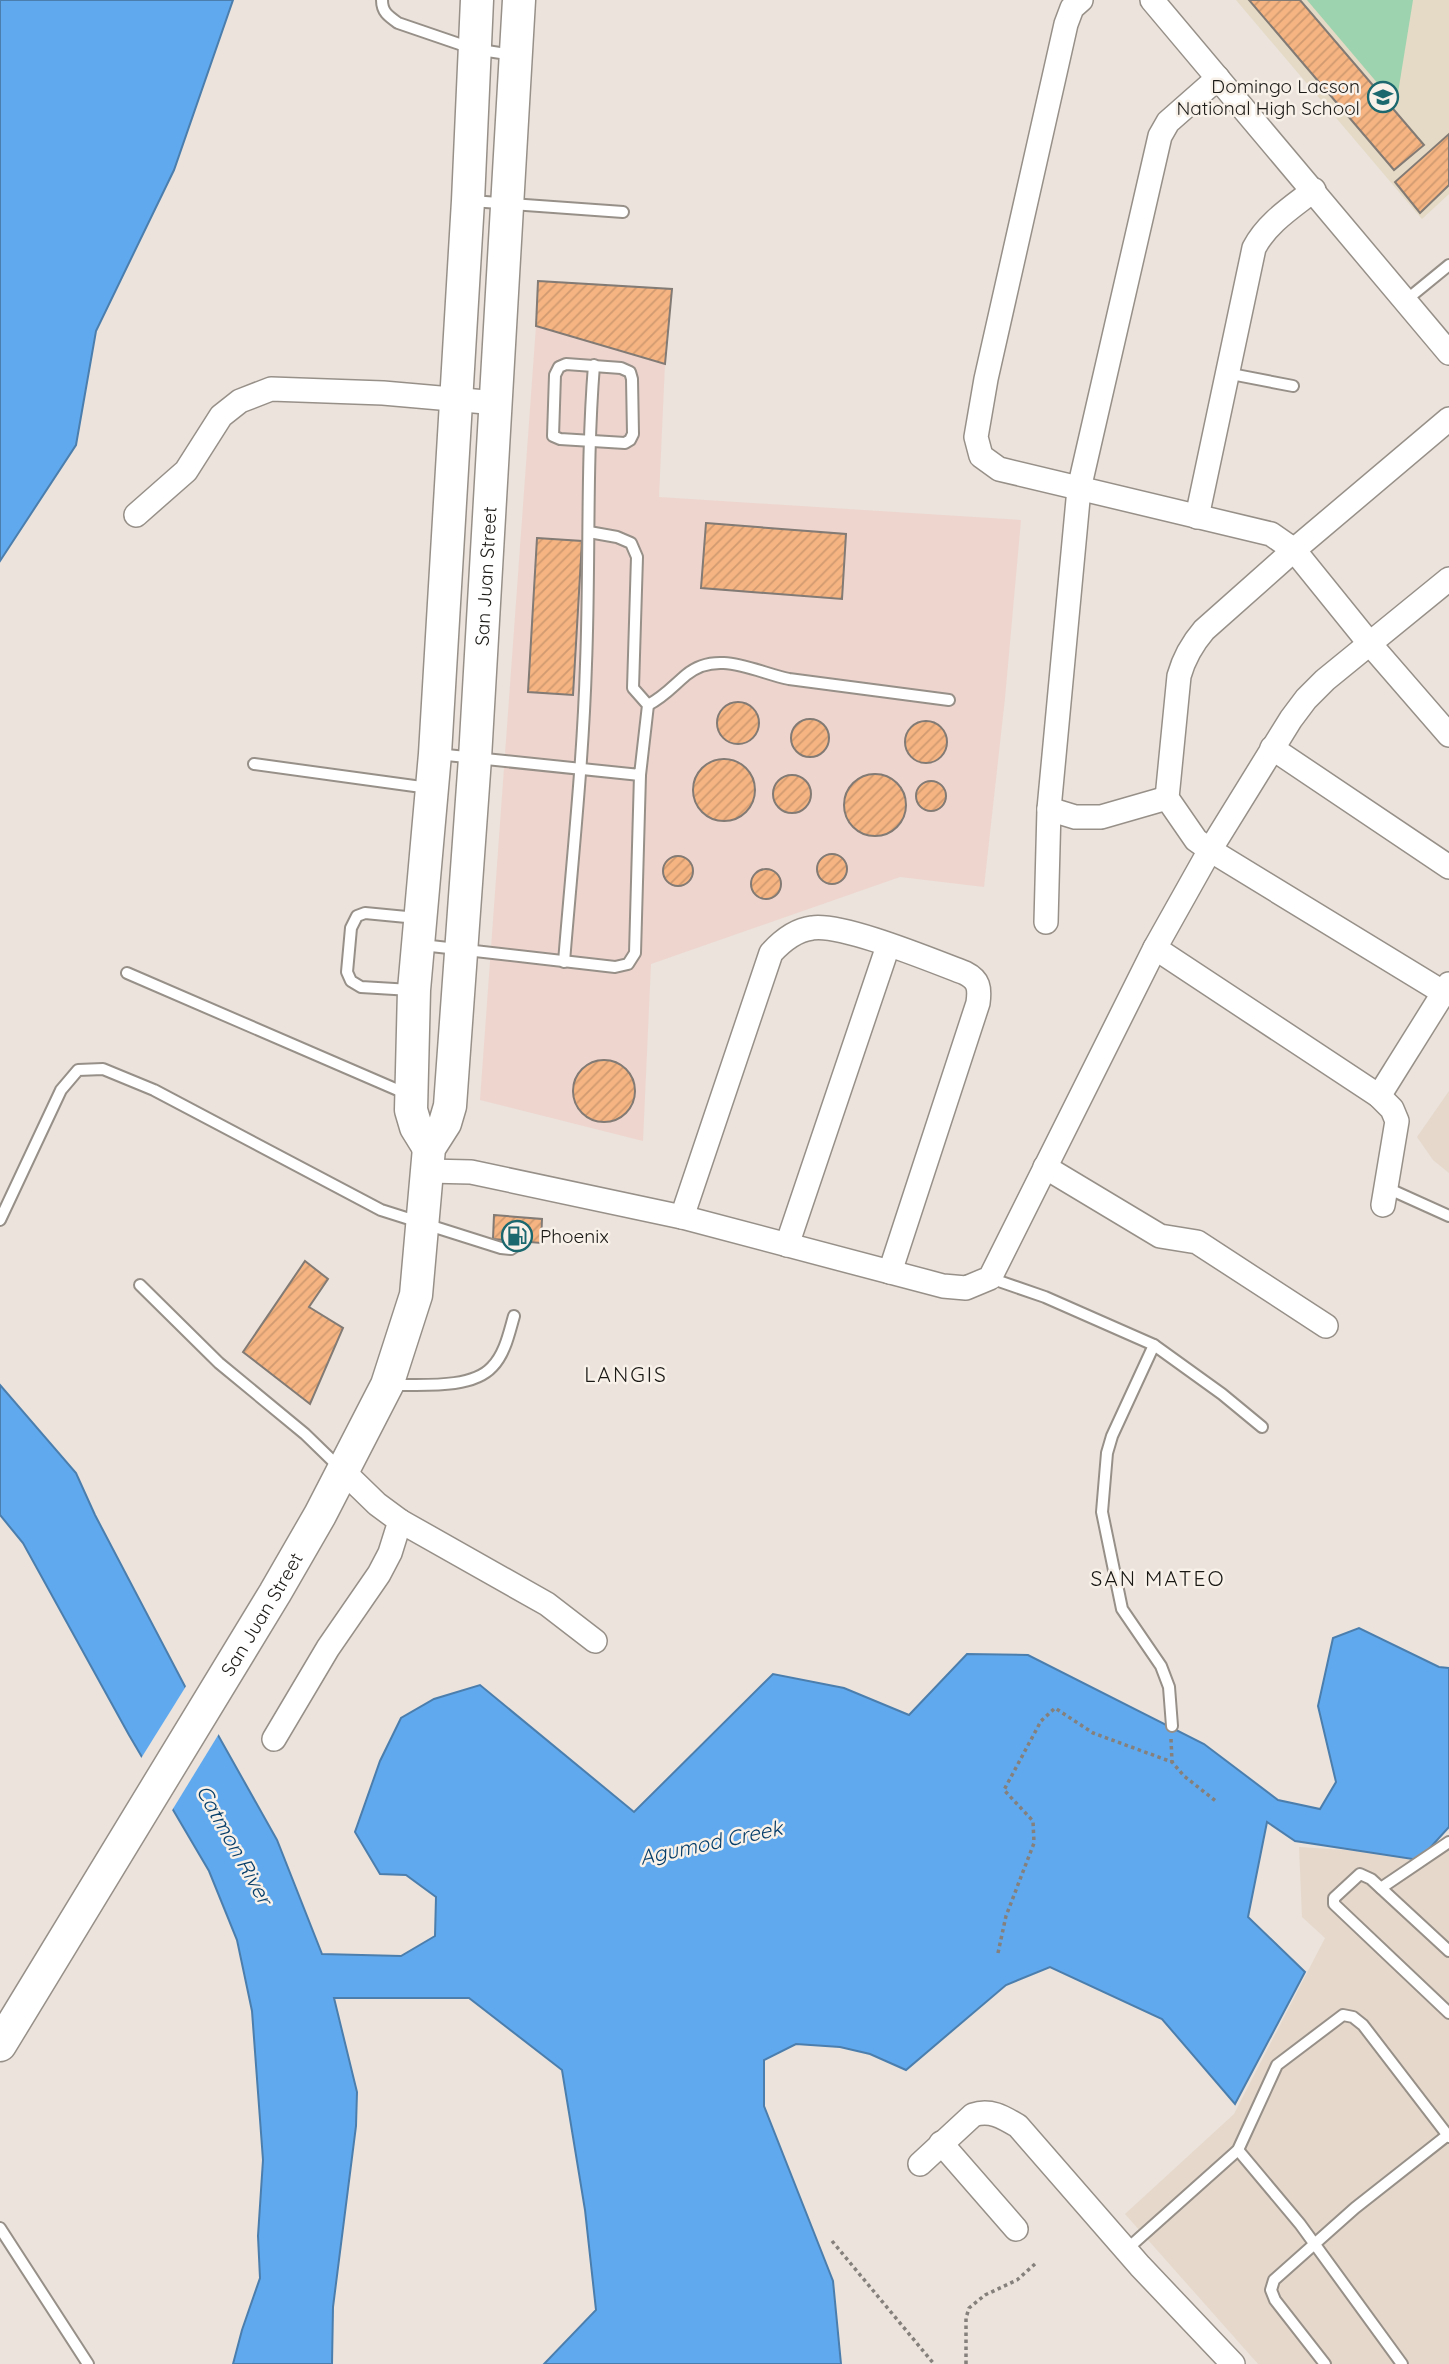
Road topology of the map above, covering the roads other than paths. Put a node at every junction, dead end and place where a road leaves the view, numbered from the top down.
1 (382, 0) edge
2 (477, 0) edge
3 (519, 0) edge
4 (1081, 0) edge
5 (1152, 0) edge
6 (474, 49) junction
7 (516, 55) junction
8 (1217, 78) junction
9 (1314, 190) junction
10 (468, 201) junction
11 (509, 205) junction
12 (623, 212) dead end
13 (1449, 265) edge
14 (1405, 301) junction
15 (1449, 353) edge
16 (594, 365) junction
17 (1226, 373) junction
18 (1293, 386) dead end
19 (455, 399) junction
20 (497, 403) junction
21 (1449, 419) edge
22 (588, 440) junction
23 (1079, 489) junction
24 (136, 515) dead end
25 (1197, 517) junction
26 (589, 532) junction
27 (1294, 550) junction
28 (1449, 579) edge
29 (1370, 644) junction
30 (949, 700) dead end
31 (648, 705) junction
32 (1449, 735) edge
33 (1272, 748) junction
34 (435, 754) junction
35 (475, 758) junction
36 (254, 764) dead end
37 (579, 769) junction
38 (640, 775) junction
39 (432, 789) junction
40 (1167, 798) junction
41 (1049, 809) junction
42 (1210, 850) junction
43 (1449, 867) edge
44 (1045, 922) dead end
45 (419, 931) junction
46 (888, 946) junction
47 (1155, 948) junction
48 (462, 949) junction
49 (564, 962) junction
50 (127, 973) dead end
51 (1446, 989) edge
52 (414, 990) junction
53 (411, 1096) junction
54 (1379, 1096) junction
55 (429, 1160) junction
56 (1045, 1167) junction
57 (1385, 1196) joint
58 (1449, 1216) edge
59 (682, 1217) junction
60 (0, 1220) edge
61 (423, 1224) junction
62 (517, 1245) dead end
63 (787, 1245) junction
64 (890, 1272) junction
65 (990, 1278) junction
66 (140, 1285) dead end
67 (514, 1316) dead end
68 (1326, 1326) dead end
69 (1154, 1345) junction
70 (387, 1385) junction
71 (1262, 1427) dead end
72 (342, 1470) junction
73 (400, 1521) junction
74 (595, 1641) dead end
75 (1172, 1726) dead end
76 (274, 1739) dead end
77 (1449, 1842) edge
78 (1381, 1888) junction
79 (1449, 1951) edge
80 (1449, 2013) edge
81 (0, 2045) edge
82 (1449, 2136) edge
83 (941, 2143) junction
84 (1238, 2150) junction
85 (920, 2164) dead end
86 (0, 2228) edge
87 (1016, 2229) dead end
88 (1314, 2243) junction
89 (1125, 2250) junction
90 (88, 2364) edge
91 (1233, 2364) edge
92 (1325, 2364) edge
93 (1402, 2364) edge

1 - 6 lane
2 - 6 main road, San Juan Street
3 - 7 main road, San Juan Street
4 - 23 street
5 - 8 street
6 - 7 lane
6 - 10 main road, San Juan Street
7 - 11 main road, San Juan Street
8 - 9 street
8 - 23 street
9 - 14 street
9 - 17 street
10 - 11 lane
10 - 19 main road, San Juan Street
11 - 12 lane
11 - 20 main road, San Juan Street
13 - 14 lane
14 - 15 street
16 - 22 lane
16 - 22 lane
16 - 22 lane
17 - 18 lane
17 - 25 street
19 - 20 street
19 - 24 street
19 - 34 main road, San Juan Street
20 - 35 main road, San Juan Street
21 - 27 street
22 - 26 lane
23 - 25 street
23 - 41 street
25 - 27 street
26 - 31 lane
26 - 37 lane
27 - 29 street
27 - 40 street
28 - 29 street
29 - 32 street
29 - 33 street
30 - 31 lane
31 - 38 lane
33 - 42 street
33 - 43 street
34 - 35 lane
34 - 39 main road, San Juan Street
35 - 37 lane
35 - 48 main road, San Juan Street
36 - 39 lane
37 - 38 lane
37 - 49 lane
38 - 49 lane
39 - 45 main road, San Juan Street
40 - 41 street
40 - 42 street
41 - 44 street
42 - 47 street
42 - 51 street
45 - 48 lane
45 - 52 main road, San Juan Street
45 - 52 lane
46 - 59 street
46 - 63 street
46 - 64 street
47 - 54 street
47 - 56 street
48 - 49 lane
48 - 55 main road, San Juan Street
50 - 53 lane
51 - 54 street
52 - 53 main road, San Juan Street
53 - 55 main road, San Juan Street
54 - 57 street
55 - 59 street
55 - 61 main road, San Juan Street
56 - 65 street
56 - 68 street
57 - 58 lane
59 - 63 street
60 - 61 lane
61 - 62 lane
61 - 70 main road, San Juan Street
63 - 64 street
64 - 65 street
65 - 69 lane
66 - 72 lane
67 - 70 lane
69 - 71 lane
69 - 75 lane
70 - 72 main road, San Juan Street
72 - 73 street
72 - 81 main road, San Juan Street
73 - 74 street
73 - 76 street
77 - 78 lane
78 - 79 lane
78 - 80 lane
82 - 84 lane
82 - 88 lane
83 - 85 street
83 - 87 street
83 - 89 street
84 - 88 lane
84 - 89 lane
86 - 90 lane
88 - 92 lane
88 - 93 lane
89 - 91 street

